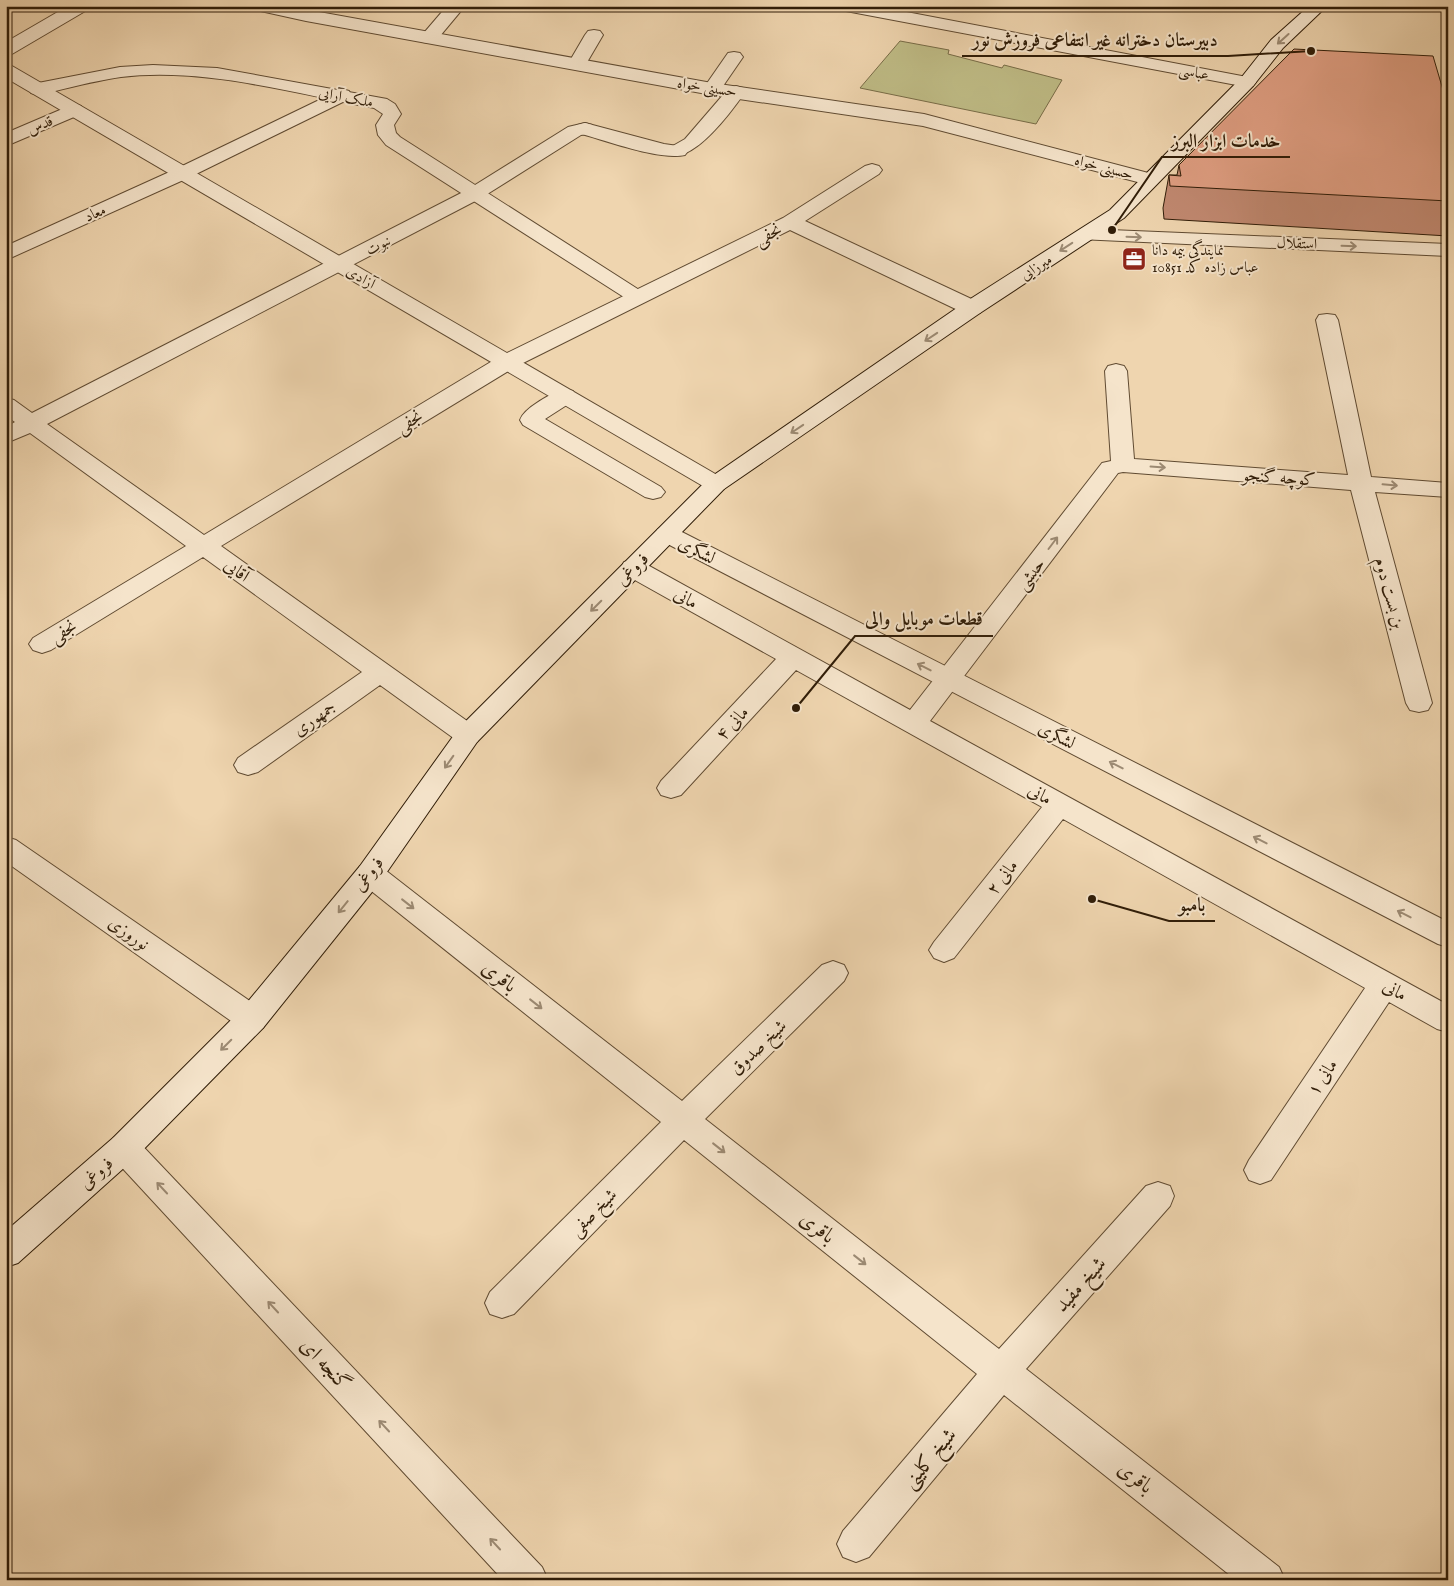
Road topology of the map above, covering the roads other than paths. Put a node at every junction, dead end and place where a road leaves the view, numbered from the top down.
1 (81, 6) edge
2 (262, 6) edge
3 (457, 6) edge
4 (846, 6) edge
5 (1319, 6) edge
6 (594, 35) dead end
7 (429, 38) junction
8 (6, 50) edge
9 (734, 57) dead end
10 (576, 64) junction
11 (6, 70) edge
12 (1247, 82) junction
13 (38, 89) junction
14 (712, 89) junction
15 (736, 92) junction
16 (342, 95) junction
17 (74, 110) junction
18 (6, 140) edge
19 (872, 170) dead end
20 (183, 173) junction
21 (1149, 179) junction
22 (474, 194) junction
23 (790, 222) junction
24 (1086, 235) junction
25 (1448, 250) edge
26 (6, 254) edge
27 (340, 265) junction
28 (637, 297) junction
29 (972, 308) junction
30 (1327, 320) dead end
31 (507, 362) junction
32 (1116, 371) dead end
33 (565, 396) junction
34 (6, 405) edge
35 (32, 423) junction
36 (6, 436) edge
37 (1116, 466) junction
38 (1361, 483) junction
39 (716, 484) junction
40 (1448, 490) edge
41 (653, 492) dead end
42 (667, 534) junction
43 (204, 546) junction
44 (633, 568) junction
45 (42, 644) dead end
46 (793, 657) junction
47 (380, 672) junction
48 (949, 679) junction
49 (1419, 703) dead end
50 (913, 724) junction
51 (468, 735) junction
52 (248, 765) dead end
53 (671, 788) dead end
54 (1059, 805) junction
55 (6, 847) edge
56 (370, 874) junction
57 (1448, 936) edge
58 (944, 950) dead end
59 (833, 973) dead end
60 (1384, 984) junction
61 (252, 1019) junction
62 (1448, 1020) edge
63 (683, 1120) junction
64 (124, 1148) junction
65 (1260, 1170) dead end
66 (1158, 1196) dead end
67 (6, 1252) edge
68 (502, 1303) dead end
69 (1002, 1371) junction
70 (856, 1544) dead end
71 (529, 1580) edge
72 (1266, 1580) edge

1 - 8 street
2 - 7 street, حسینی خواه
3 - 7 street
4 - 12 street, عباسی
5 -> 12 street, میرزایی
6 - 10 street
7 - 10 street, حسینی خواه
9 - 14 street
10 - 14 street, حسینی خواه
11 - 13 street, آزادی
12 - 21 street, میرزایی
13 - 16 street, ملک آرایی
13 - 17 street, آزادی
14 - 15 street, حسینی خواه
15 - 21 street, حسینی خواه
15 - 22 street, نبوت
16 - 20 street, معاد
16 - 22 street, ملک آرایی
17 - 18 street, قدس
17 - 20 street, آزادی
19 - 23 street, نجفی
20 - 26 street, معاد
20 - 27 street, آزادی
21 - 24 street, میرزایی
22 - 27 street, نبوت
22 - 28 street, ملک آرایی
23 - 28 street, نجفی
23 - 29 street, نجفی
24 -> 25 street, استقلال
24 -> 29 street, میرزایی
27 - 31 street, آزادی
27 - 35 street, نبوت
28 - 31 street, نجفی
29 -> 39 street, میرزایی
30 - 38 street, بن بست دوم
31 - 33 street, آزادی
31 - 43 street, نجفی
32 - 37 street
33 - 39 street, آزادی
33 - 41 street
34 - 35 street, آقایی
35 - 36 street, نبوت
35 - 43 street, آقایی
37 -> 38 street, کوچه گنجو
48 -> 37 street, حبشی
38 -> 40 street, کوچه گنجو
38 - 49 street, بن بست دوم
39 - 42 street, فروغی
42 - 44 street, فروغی
48 -> 42 street, لشگری
43 - 45 street, نجفی
43 - 47 street, آقایی
44 - 46 street, مانی
44 -> 51 street, فروغی
46 - 50 street, مانی
46 - 53 street, مانی ۴
47 - 51 street, آقایی
47 - 52 street, جمهوری
48 - 50 street, حبشی
57 -> 48 street, لشگری
50 - 54 street, مانی
51 -> 56 street, فروغی
54 - 58 street, مانی ۲
54 - 60 street, مانی
55 - 61 street, نوروزی
56 -> 61 street, فروغی
56 -> 63 street, باقری
59 - 63 street, شیخ صدوق
60 - 62 street, مانی
60 - 65 street, مانی ۱
61 -> 64 street, فروغی
63 - 68 street, شیخ صفی
63 -> 69 street, باقری
64 - 67 street, فروغی
71 -> 64 street, گنجه ای
66 - 69 street, شیخ مفید
69 - 70 street, شیخ کلینی
69 - 72 street, باقری

